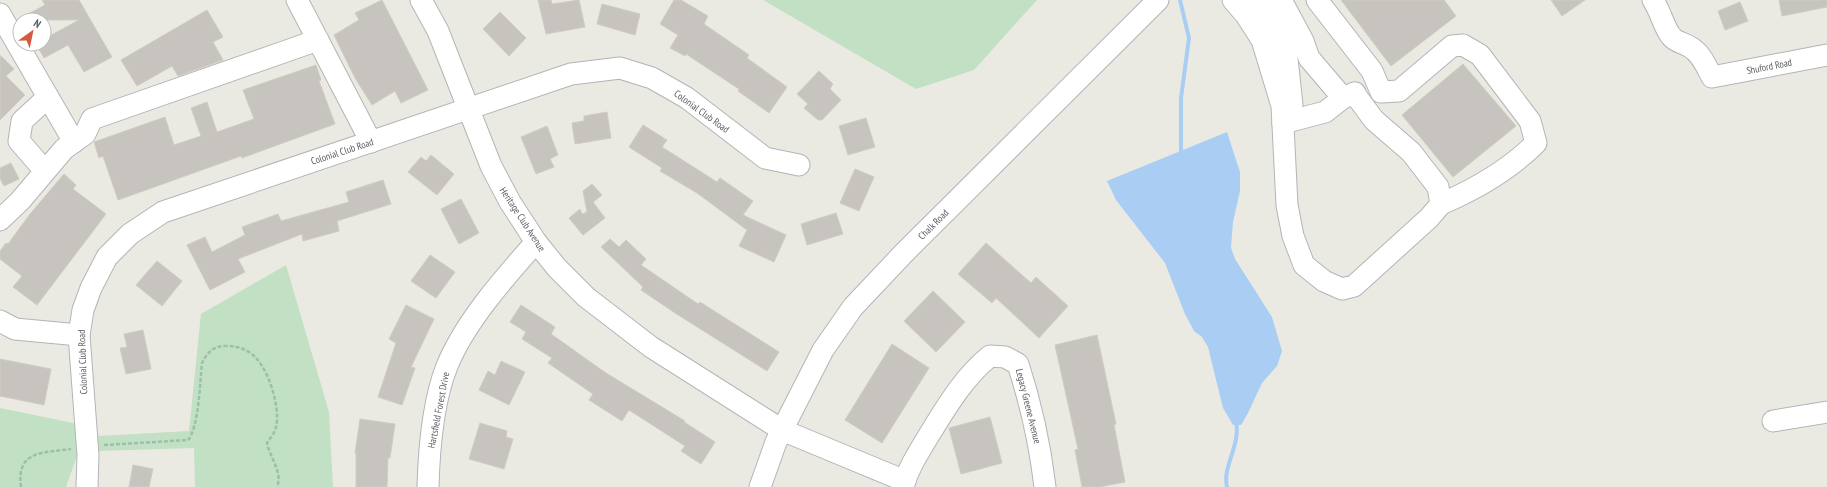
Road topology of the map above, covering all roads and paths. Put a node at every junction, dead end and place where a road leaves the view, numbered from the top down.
1 (4, 0) edge
2 (297, 0) edge
3 (421, 0) edge
4 (1158, 0) edge
5 (1233, 0) edge
6 (1257, 0) edge
7 (1281, 0) edge
8 (1317, 0) edge
9 (1653, 0) edge
10 (0, 3) edge
11 (0, 14) edge
12 (318, 40) junction
13 (1827, 55) edge
14 (1376, 80) junction
15 (1349, 96) junction
16 (48, 97) junction
17 (469, 108) junction
18 (1288, 121) junction
19 (74, 142) junction
20 (371, 142) junction
21 (799, 165) dead end
22 (46, 171) junction
23 (1442, 204) junction
24 (0, 220) edge
25 (536, 242) junction
26 (0, 321) edge
27 (79, 335) junction
28 (1827, 412) edge
29 (1773, 421) dead end
30 (782, 430) junction
31 (87, 446) junction
32 (904, 484) edge
33 (21, 487) edge
34 (87, 487) edge
35 (277, 487) edge
36 (428, 487) edge
37 (760, 487) edge
38 (1045, 487) edge

1 - 10 street
2 - 12 street
3 - 17 street, Heritage Club Avenue
4 - 30 street, Chalk Road
5 - 18 street
6 - 18 street
7 - 15 street
8 - 14 street
9 - 13 street, Shuford Road
11 - 16 street
12 - 19 street
12 - 20 street
14 - 15 street
14 - 23 street
15 - 18 street
15 - 23 street
16 - 19 street
16 - 22 street
17 - 20 street, Colonial Club Road
17 - 21 street, Colonial Club Road
17 - 25 street, Heritage Club Avenue
18 - 23 street
19 - 22 street
20 - 27 street, Colonial Club Road
22 - 24 street
25 - 30 street, Heritage Club Avenue
25 - 36 street, Hartsfield Forest Drive
26 - 27 street
27 - 31 street, Colonial Club Road
28 - 29 street
30 - 32 street, Legacy Greene Avenue
30 - 37 street, Chalk Road
31 - 33 path
31 - 34 street, Colonial Club Road
31 - 35 path
32 - 38 street, Legacy Greene Avenue

